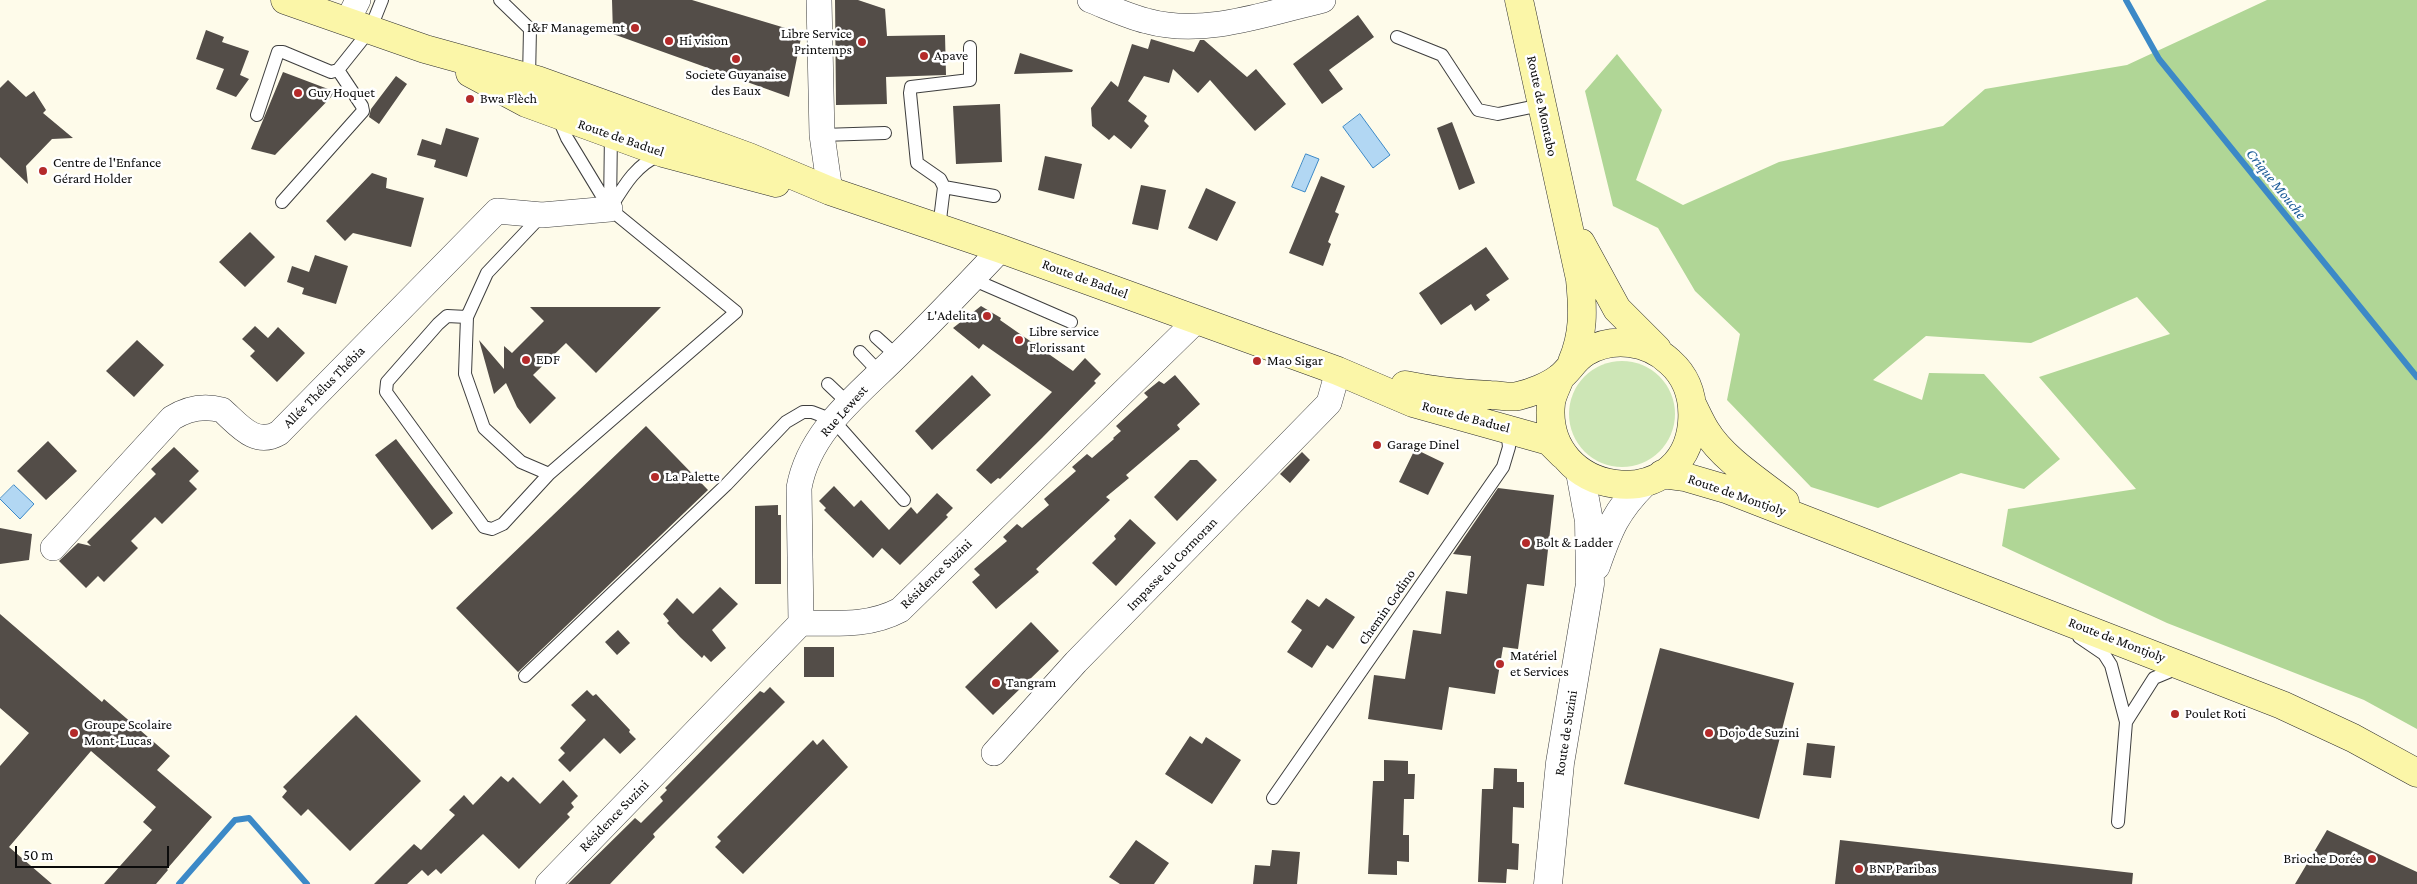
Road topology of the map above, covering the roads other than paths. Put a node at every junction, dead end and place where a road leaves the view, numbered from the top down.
1 (285, 0) edge
2 (382, 0) edge
3 (500, 0) edge
4 (819, 0) edge
5 (1090, 0) edge
6 (1324, 0) edge
7 (1519, 0) edge
8 (358, 18) edge
9 (1398, 38) dead end
10 (970, 47) dead end
11 (425, 49) junction
12 (338, 70) junction
13 (529, 78) junction
14 (1541, 105) junction
15 (612, 107) junction
16 (257, 115) dead end
17 (557, 115) junction
18 (885, 133) dead end
19 (611, 134) junction
20 (822, 135) junction
21 (663, 153) junction
22 (944, 187) junction
23 (830, 191) junction
24 (994, 196) dead end
25 (282, 202) dead end
26 (610, 209) junction
27 (1566, 212) junction
28 (542, 215) junction
29 (939, 228) junction
30 (1001, 249) junction
31 (972, 279) junction
32 (467, 317) junction
33 (1197, 320) junction
34 (1071, 322) dead end
35 (876, 336) dead end
36 (860, 352) dead end
37 (1660, 352) junction
38 (889, 365) junction
39 (1566, 370) junction
40 (1338, 371) junction
41 (828, 384) dead end
42 (1693, 406) junction
43 (841, 412) junction
44 (1507, 428) junction
45 (1572, 463) junction
46 (549, 474) junction
47 (1653, 478) junction
48 (904, 500) dead end
49 (1810, 521) junction
50 (53, 548) dead end
51 (1590, 584) junction
52 (2037, 610) junction
53 (801, 623) junction
54 (2184, 666) junction
55 (525, 676) dead end
56 (2126, 722) junction
57 (994, 753) dead end
58 (2417, 773) edge
59 (1273, 798) dead end
60 (2118, 822) dead end
61 (548, 884) edge
62 (1548, 884) edge

1 - 8 main road, Route de Baduel
2 - 8 lane
3 - 13 lane
4 - 20 street
5 - 6 street
7 - 14 main road, Route de Montabo
8 - 11 main road, Route de Baduel
8 - 12 lane
9 - 14 lane
10 - 22 lane
11 - 13 main road, Route de Baduel
11 - 17 main road, Route de Baduel
12 - 16 lane
12 - 25 lane
13 - 15 main road, Route de Baduel
14 - 27 main road, Route de Montabo
15 - 19 lane
15 - 23 main road, Route de Baduel
17 - 19 main road, Route de Baduel
17 - 26 lane
18 - 20 lane
19 - 21 main road, Route de Baduel
19 - 26 lane
20 - 23 street
21 - 23 main road, Route de Baduel
21 - 26 lane
22 - 24 lane
22 - 29 lane
23 - 29 main road, Route de Baduel
26 - 28 street, Allée Thélus Thébia
26 - 46 lane
27 - 37 main road, Route de Montabo
27 - 39 main road, Route de Montabo
28 - 32 lane
28 - 50 street, Allée Thélus Thébia
29 - 30 main road, Route de Baduel
30 - 31 street, Rue Lewest
30 - 33 main road, Route de Baduel
31 - 34 lane
31 - 38 street, Rue Lewest
32 - 46 lane
32 - 46 lane
33 - 40 main road, Route de Baduel
33 - 53 street, Résidence Suzini
35 - 38 lane
36 - 38 lane
37 - 39 main road
37 - 42 main road
38 - 43 street, Rue Lewest
39 - 40 main road, Route de Baduel
39 - 45 main road
40 - 44 main road, Route de Baduel
40 - 57 street, Impasse du Cormoran
41 - 43 lane
42 - 47 main road
42 - 49 main road, Route de Montjoly
43 - 48 lane
43 - 53 street, Rue Lewest
43 - 55 lane
44 - 45 main road, Route de Baduel
44 - 59 lane, Chemin Godino
45 - 47 main road
45 - 51 street, Route de Suzini
47 - 49 main road, Route de Montjoly
47 - 51 street, Route de Suzini
49 - 52 main road, Route de Montjoly
51 - 62 street, Route de Suzini
52 - 54 main road, Route de Montjoly
52 - 56 lane
53 - 61 street, Résidence Suzini
54 - 56 lane
54 - 58 main road, Route de Montjoly
56 - 60 lane

